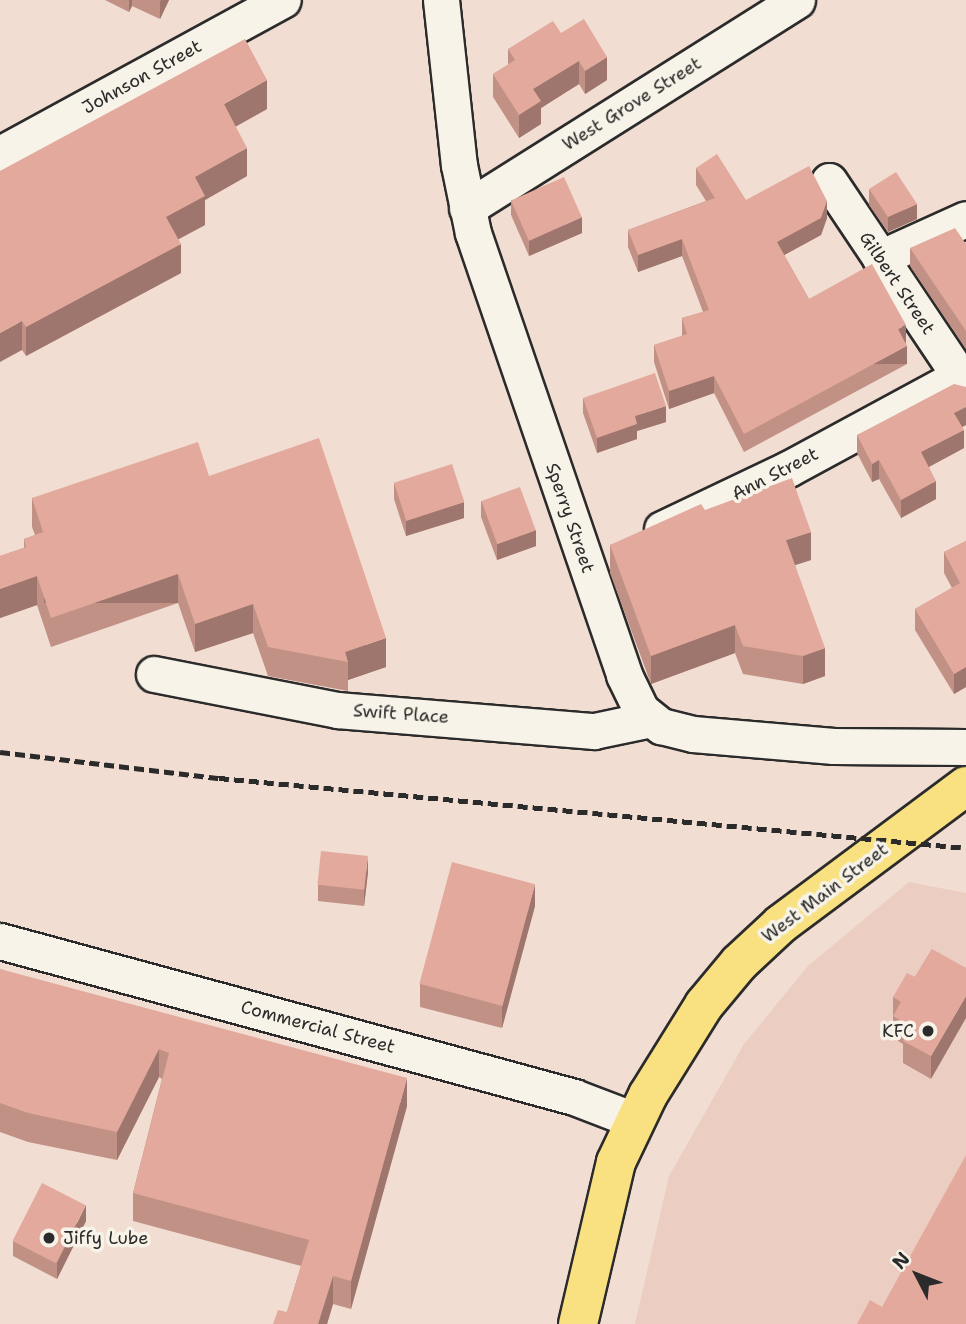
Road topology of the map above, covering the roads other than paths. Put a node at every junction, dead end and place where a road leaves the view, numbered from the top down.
1 (283, 0) edge
2 (441, 0) edge
3 (797, 0) edge
4 (0, 154) edge
5 (829, 181) dead end
6 (467, 208) junction
7 (966, 219) edge
8 (880, 258) junction
9 (963, 381) edge
10 (611, 551) junction
11 (154, 674) dead end
12 (650, 719) junction
13 (966, 747) edge
14 (966, 786) edge
15 (0, 941) edge
16 (634, 1120) junction
17 (578, 1324) edge

1 - 4 street, Johnson Street
2 - 6 street, Sperry Street
3 - 6 street, West Grove Street
5 - 8 street, Gilbert Street
6 - 10 street, Sperry Street
7 - 8 street
8 - 9 street, Gilbert Street
9 - 10 street, Ann Street
10 - 12 street, Sperry Street
11 - 12 street, Swift Place
12 - 13 street
14 - 16 main road, West Main Street
15 - 16 street, Commercial Street
16 - 17 main road, West Main Street

